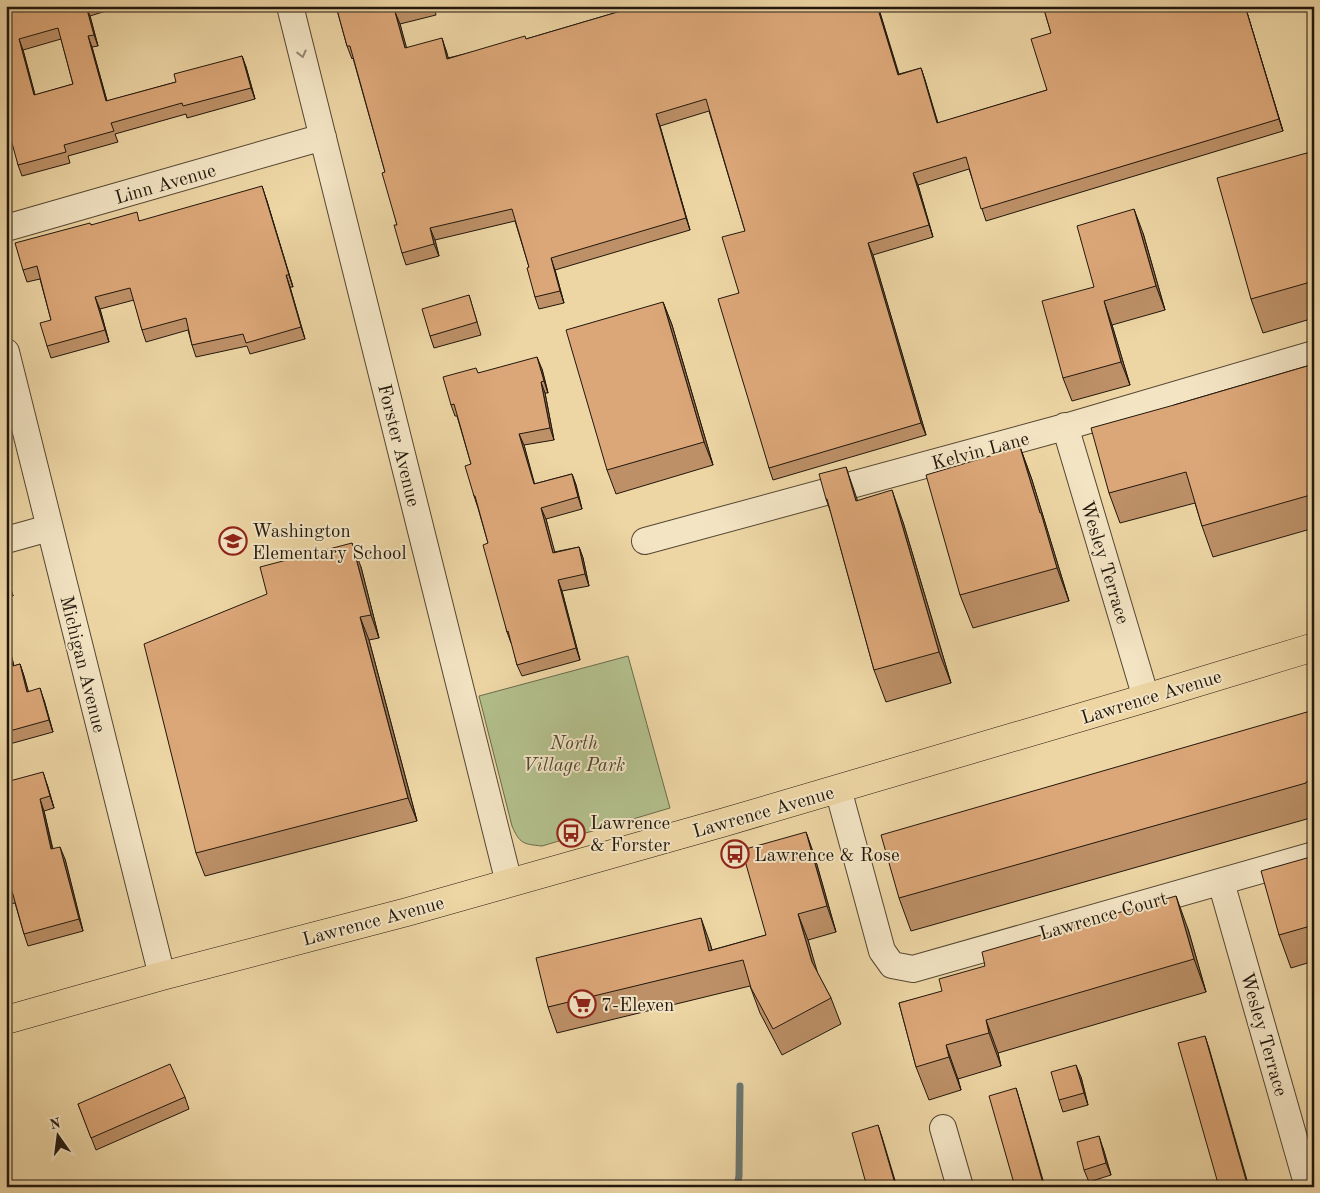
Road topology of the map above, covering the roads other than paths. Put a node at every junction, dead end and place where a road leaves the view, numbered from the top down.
1 (290, 6) edge
2 (323, 137) junction
3 (6, 228) edge
4 (6, 352) edge
5 (1314, 354) edge
6 (1065, 426) junction
7 (49, 528) junction
8 (6, 540) edge
9 (645, 541) dead end
10 (1314, 648) edge
11 (1146, 698) junction
12 (838, 789) junction
13 (1314, 856) edge
14 (1221, 882) junction
15 (509, 883) junction
16 (162, 976) junction
17 (6, 1020) edge
18 (943, 1128) dead end
19 (960, 1187) edge
20 (1308, 1187) edge

1 -> 2 street, Forster Avenue
2 - 3 street, Linn Avenue
2 - 15 street, Forster Avenue
4 - 7 street, Michigan Avenue
5 - 6 street, Kelvin Lane
6 - 9 street, Kelvin Lane
6 - 11 street, Wesley Terrace
7 - 8 street
7 - 16 street, Michigan Avenue
10 - 11 main road, Lawrence Avenue
11 - 12 main road, Lawrence Avenue
12 - 14 street, Lawrence Court
12 - 15 main road, Lawrence Avenue
13 - 14 street, Lawrence Court
14 - 20 street, Wesley Terrace
15 - 16 main road, Lawrence Avenue
16 - 17 main road, Lawrence Avenue
18 - 19 street

